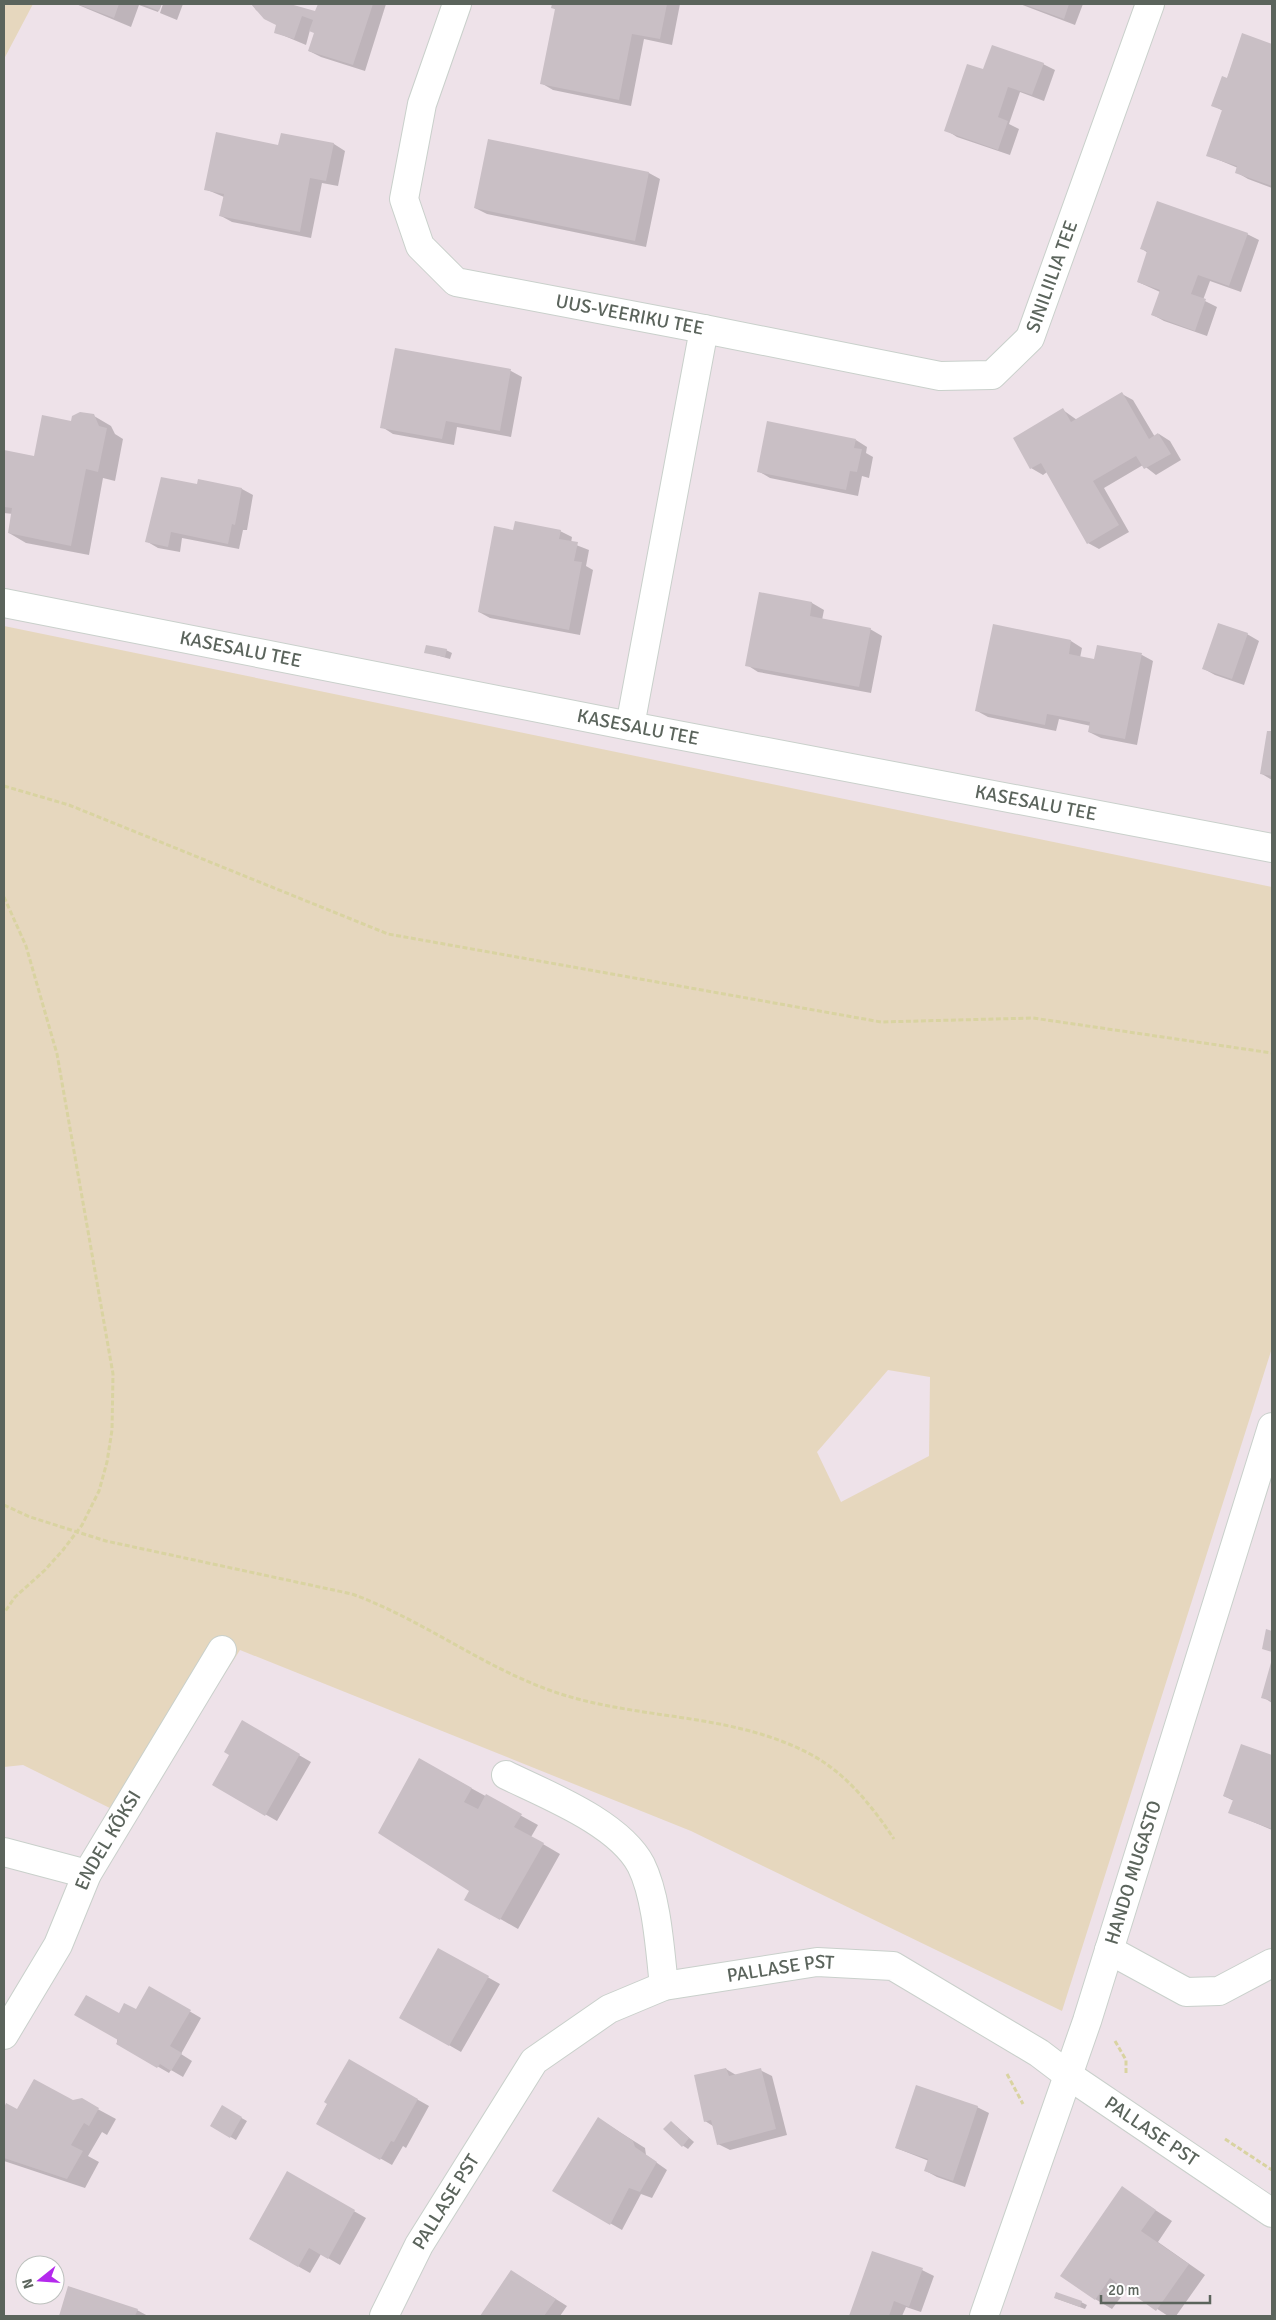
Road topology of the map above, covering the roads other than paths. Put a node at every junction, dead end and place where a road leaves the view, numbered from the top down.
1 (457, 4) edge
2 (1150, 4) edge
3 (704, 329) junction
4 (4, 603) edge
5 (630, 726) junction
6 (1272, 848) edge
7 (1272, 1427) edge
8 (222, 1650) dead end
9 (506, 1775) dead end
10 (4, 1852) edge
11 (87, 1874) junction
12 (1109, 1950) junction
13 (1272, 1963) edge
14 (664, 1986) junction
15 (4, 2034) edge
16 (1068, 2075) junction
17 (1272, 2213) edge
18 (384, 2316) edge
19 (984, 2316) edge

1 - 3 street, UUS-VEERIKU TEE
2 - 3 street, SINILIILIA TEE
3 - 5 street, UUS-VEERIKU TEE
4 - 5 street, KASESALU TEE
5 - 6 street, KASESALU TEE
7 - 12 street, HANDO MUGASTO
8 - 11 street, ENDEL KÕKSI
9 - 14 street
10 - 11 street
11 - 15 street, ENDEL KÕKSI
12 - 13 street
12 - 16 street, HANDO MUGASTO
14 - 16 street, PALLASE PST
14 - 18 street, PALLASE PST
16 - 17 street, PALLASE PST
16 - 19 street, HANDO MUGASTO

